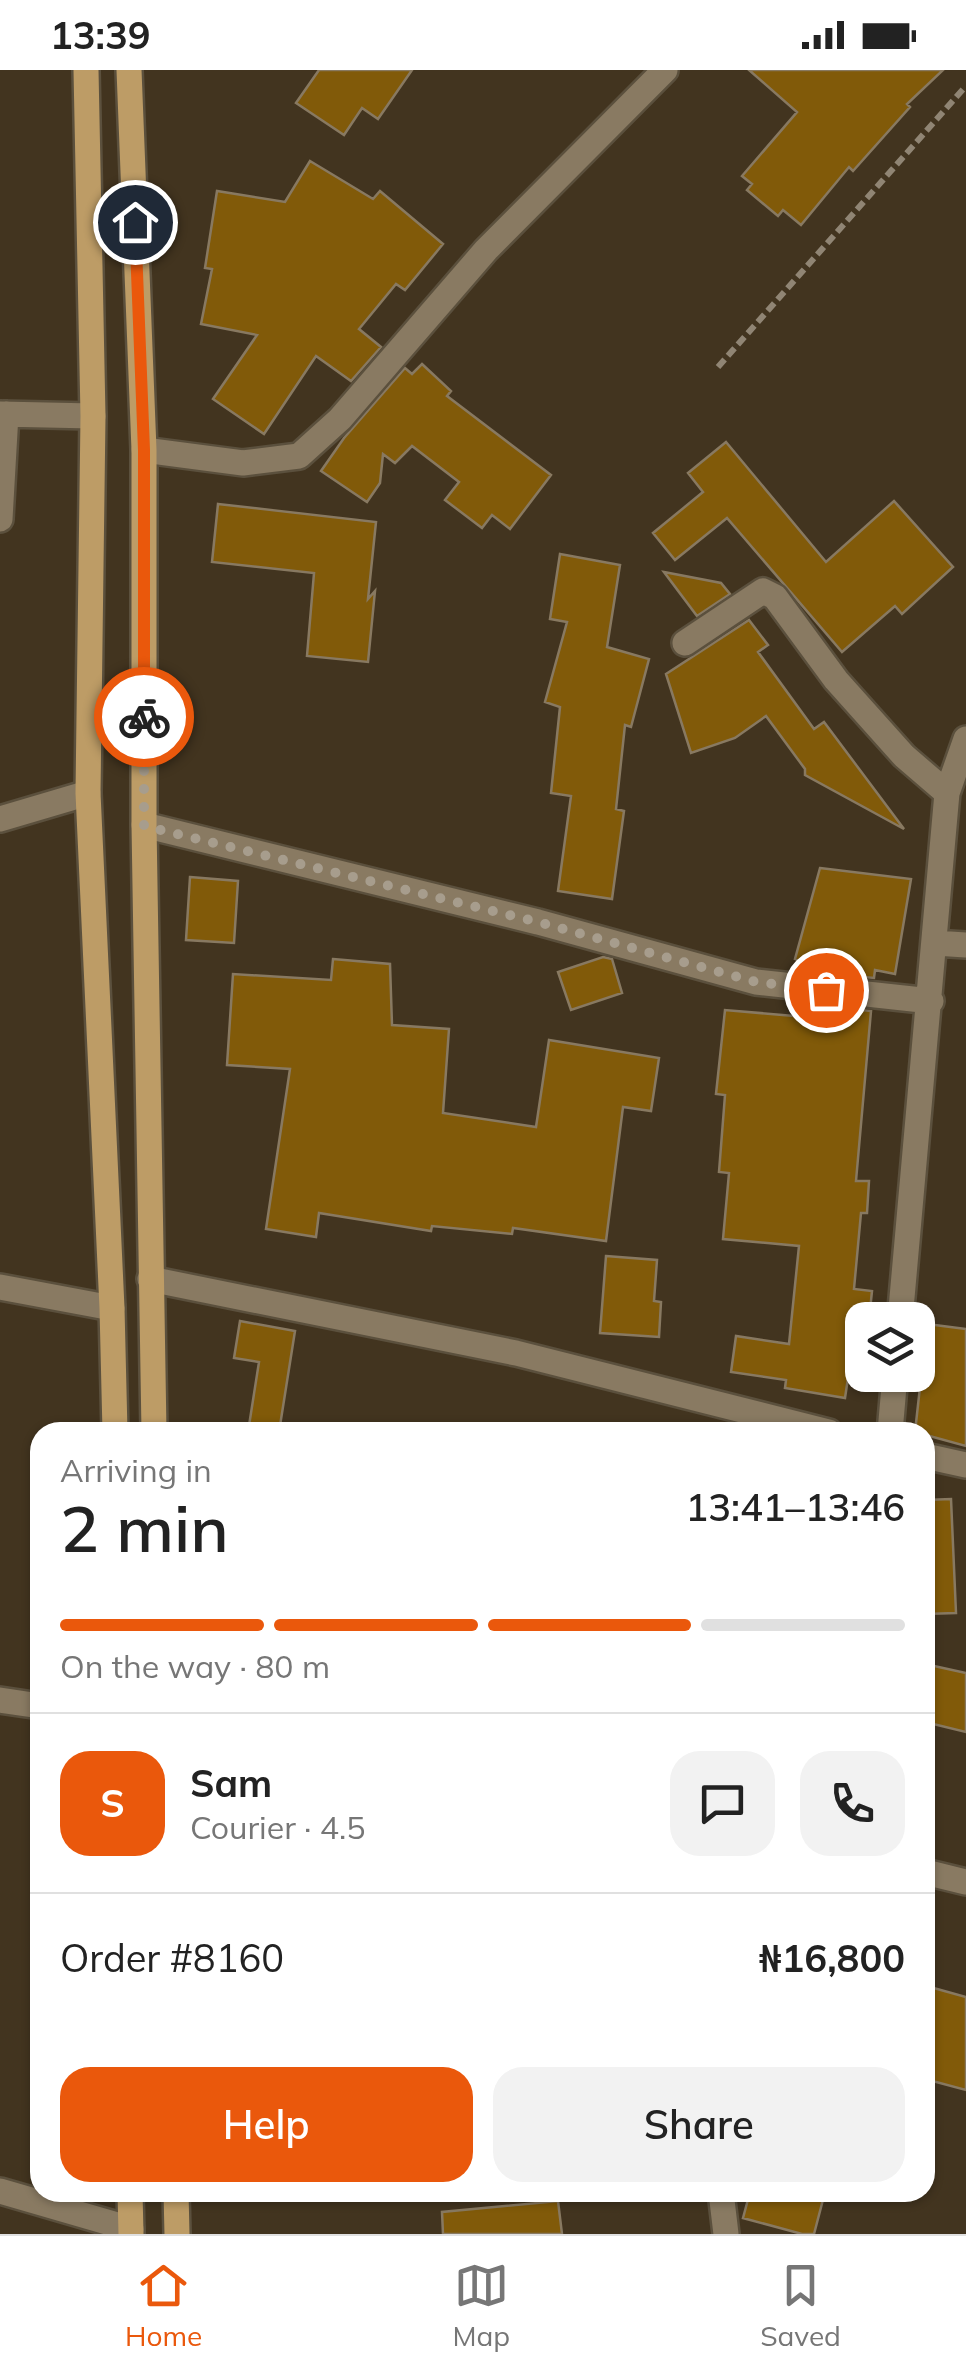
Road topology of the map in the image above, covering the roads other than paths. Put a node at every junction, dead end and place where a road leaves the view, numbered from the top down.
1 (86, 70) edge
2 (129, 70) edge
3 (665, 70) edge
4 (3, 414) edge
5 (93, 416) junction
6 (144, 450) junction
7 (0, 519) edge
8 (686, 643) dead end
9 (966, 739) edge
10 (88, 793) junction
11 (947, 793) junction
12 (0, 819) edge
13 (144, 826) junction
14 (936, 943) junction
15 (966, 945) edge
16 (931, 1001) junction
17 (150, 1279) junction
18 (0, 1287) edge
19 (902, 1302) edge
20 (112, 1308) junction
21 (894, 1392) edge
22 (115, 1422) edge
23 (154, 1422) edge
24 (789, 1422) edge
25 (891, 1422) edge
26 (935, 1458) edge
27 (966, 1465) edge
28 (0, 1700) edge
29 (30, 1704) edge
30 (935, 1874) edge
31 (966, 1882) edge
32 (0, 2190) edge
33 (30, 2200) edge
34 (37, 2202) edge
35 (130, 2202) edge
36 (176, 2202) edge
37 (722, 2202) edge
38 (131, 2232) edge
39 (177, 2234) edge
40 (726, 2234) edge

1 - 5 main road
2 - 6 main road
3 - 6 street
4 - 5 street
4 - 7 street
5 - 10 main road
6 - 13 main road
8 - 11 street
9 - 11 street
10 - 12 street
10 - 20 main road
11 - 14 street
13 - 16 street
13 - 17 main road
14 - 15 street
14 - 16 street
16 - 19 street
17 - 23 main road
17 - 24 street
18 - 20 street
20 - 22 main road
21 - 25 street
26 - 27 street
28 - 29 street
30 - 31 street
32 - 33 street
34 - 38 street
35 - 38 main road
36 - 39 main road
37 - 40 street

